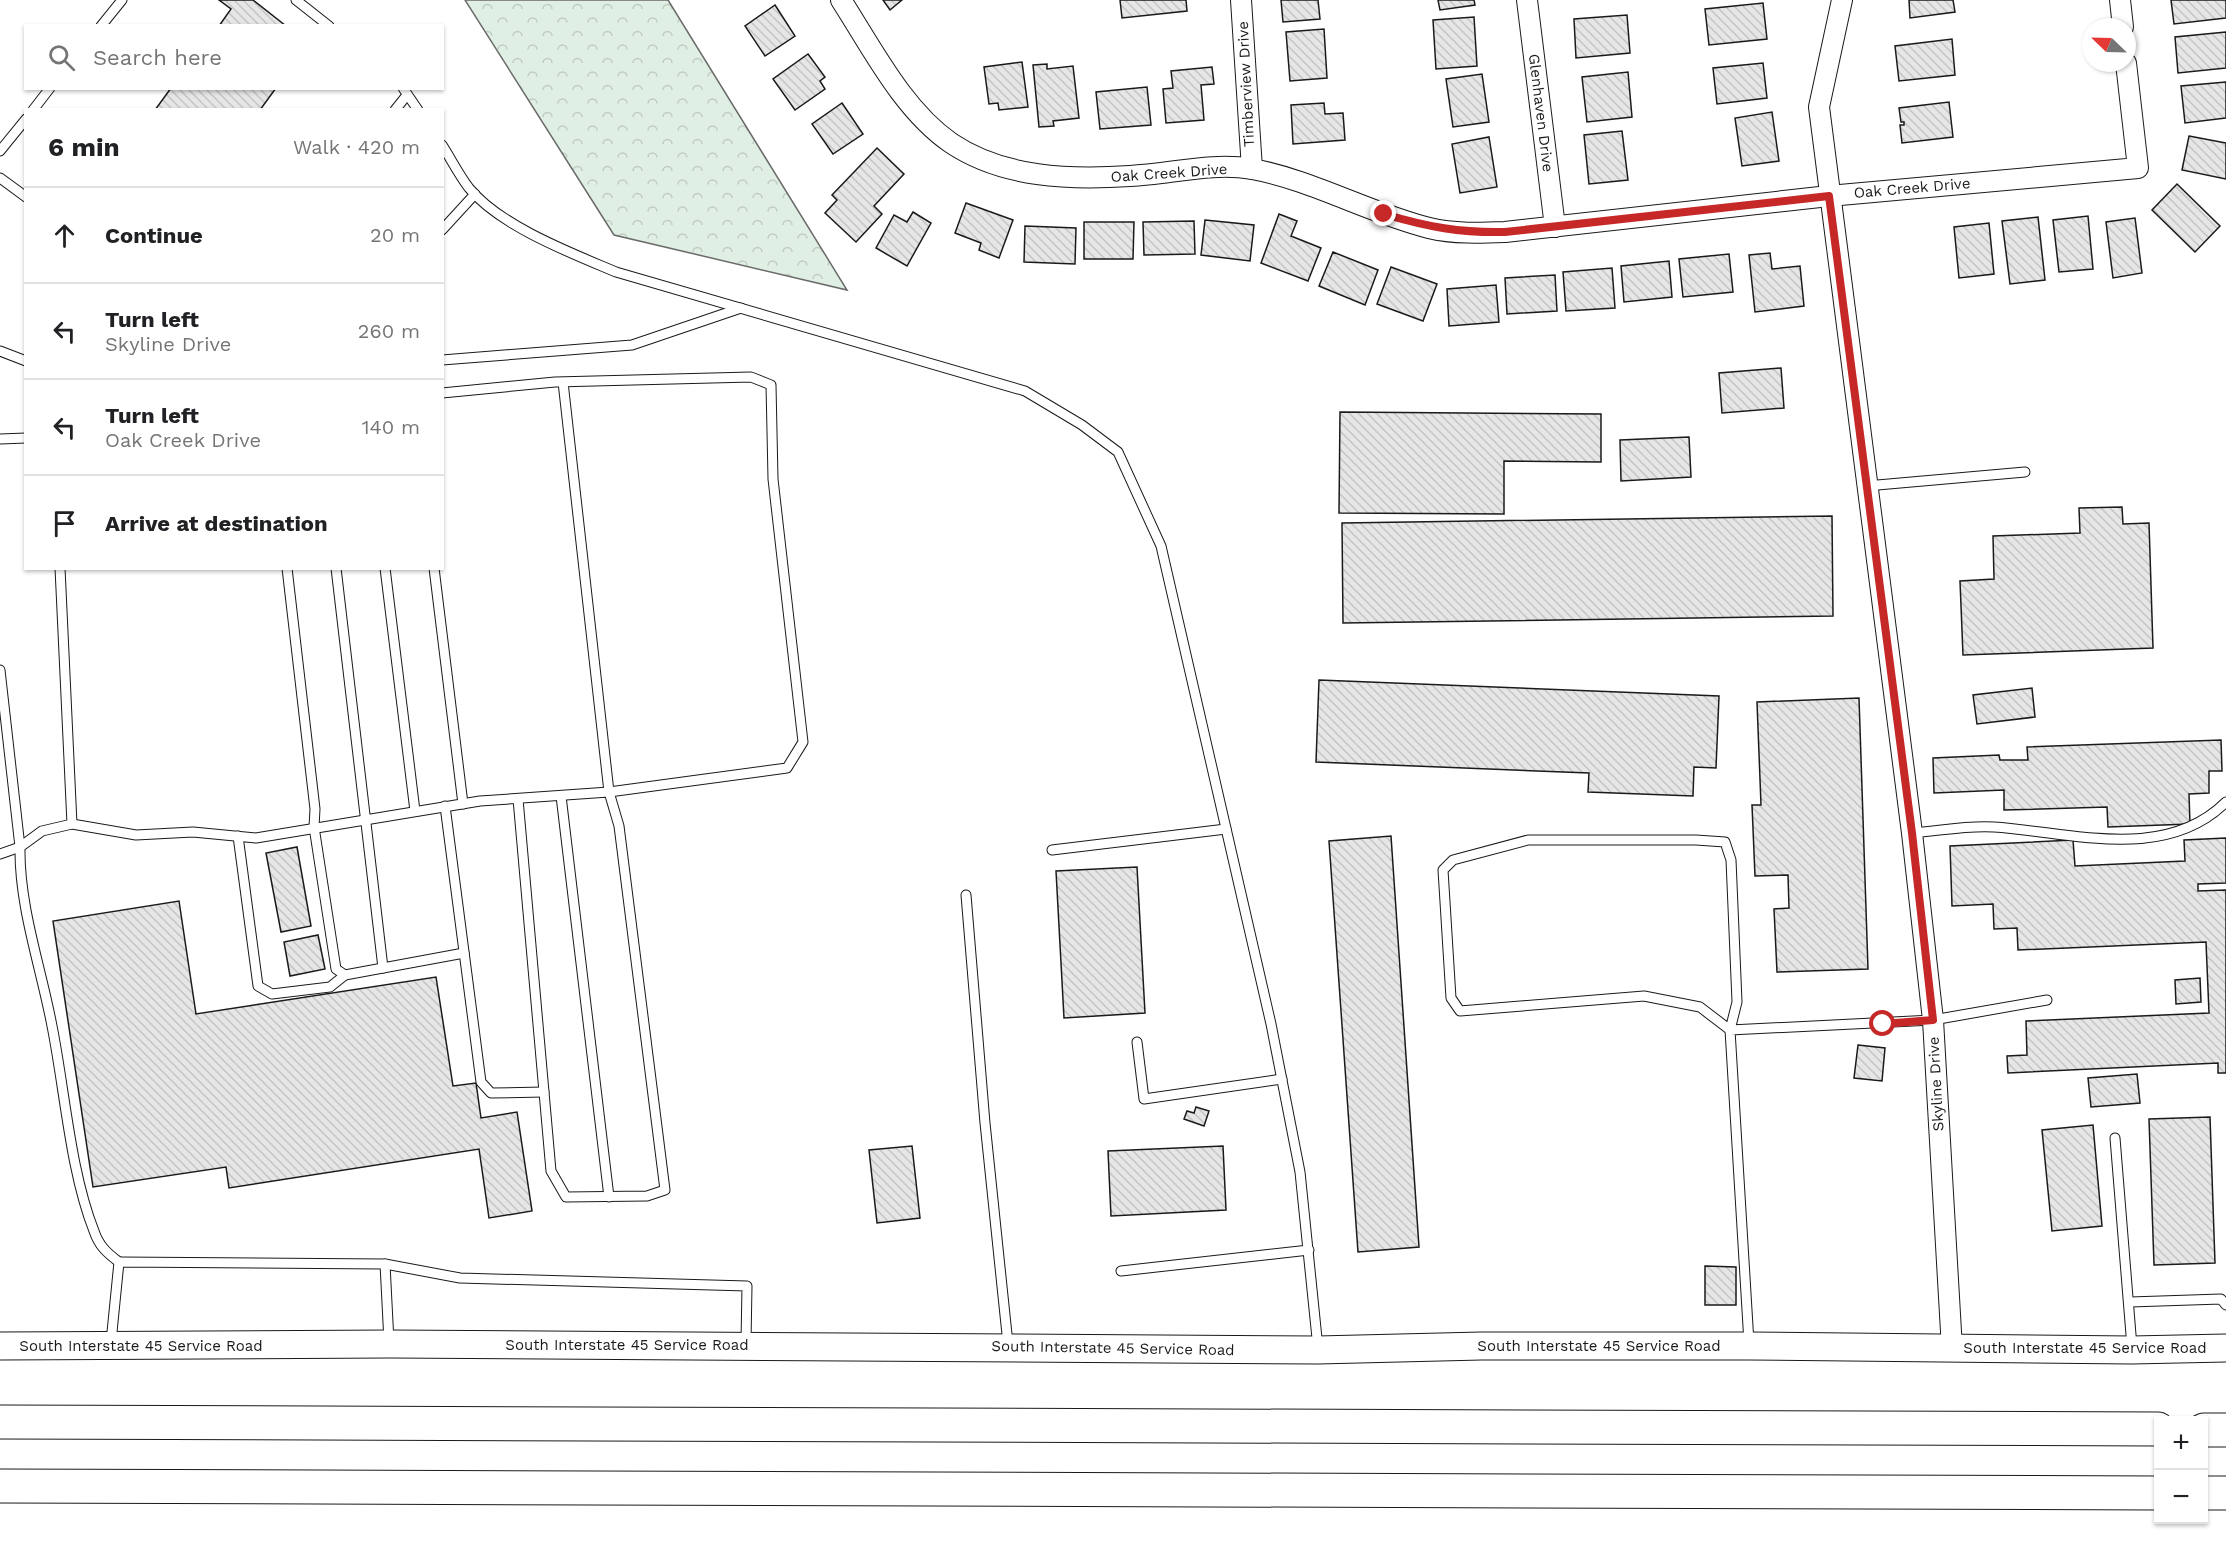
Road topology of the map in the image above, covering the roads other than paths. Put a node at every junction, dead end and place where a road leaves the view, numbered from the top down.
1 (122, 0) edge
2 (296, 0) edge
3 (841, 0) edge
4 (1241, 0) edge
5 (1527, 0) edge
6 (1842, 0) edge
7 (2120, 0) edge
8 (2122, 18) edge
9 (103, 24) edge
10 (326, 24) edge
11 (2128, 72) edge
12 (48, 90) edge
13 (405, 92) edge
14 (35, 108) edge
15 (396, 108) edge
16 (417, 108) edge
17 (24, 121) edge
18 (444, 148) edge
19 (0, 151) edge
20 (1251, 169) junction
21 (0, 178) edge
22 (475, 194) junction
23 (24, 196) edge
24 (1829, 196) junction
25 (1555, 227) junction
26 (444, 228) edge
27 (741, 308) junction
28 (0, 351) edge
29 (24, 360) edge
30 (444, 360) edge
31 (563, 382) junction
32 (444, 393) edge
33 (24, 438) edge
34 (0, 439) edge
35 (2025, 472) dead end
36 (1866, 486) junction
37 (60, 570) edge
38 (287, 570) edge
39 (336, 570) edge
40 (385, 570) edge
41 (434, 570) edge
42 (0, 670) edge
43 (609, 792) junction
44 (561, 796) junction
45 (518, 799) junction
46 (2226, 802) edge
47 (463, 804) junction
48 (445, 806) junction
49 (415, 811) junction
50 (365, 818) junction
51 (72, 824) junction
52 (314, 827) junction
53 (1226, 829) junction
54 (1912, 833) junction
55 (238, 836) junction
56 (20, 847) junction
57 (1052, 850) dead end
58 (0, 854) edge
59 (966, 895) dead end
60 (464, 953) junction
61 (383, 968) junction
62 (345, 975) junction
63 (2047, 1000) dead end
64 (1933, 1020) junction
65 (1730, 1030) junction
66 (1137, 1042) dead end
67 (1282, 1079) junction
68 (544, 1092) junction
69 (2115, 1138) dead end
70 (609, 1197) junction
71 (1309, 1250) junction
72 (119, 1262) junction
73 (385, 1264) junction
74 (1121, 1271) dead end
75 (2130, 1302) junction
76 (2226, 1305) edge
77 (390, 1344) junction
78 (0, 1346) edge
79 (746, 1346) junction
80 (1749, 1346) junction
81 (110, 1347) junction
82 (1008, 1347) junction
83 (2226, 1348) edge
84 (1952, 1349) junction
85 (1318, 1350) junction
86 (2132, 1350) junction
87 (0, 1422) edge
88 (2154, 1430) edge
89 (2208, 1430) edge
90 (2226, 1430) edge
91 (0, 1486) edge
92 (2154, 1493) edge
93 (2208, 1493) edge
94 (2226, 1494) edge

1 - 9 lane
2 - 10 lane
3 - 20 street, Oak Creek Drive
4 - 20 street, Timberview Drive
5 - 25 street, Glenhaven Drive
6 - 24 street, Skyline Drive
7 - 8 street
11 - 24 street, Oak Creek Drive
12 - 14 lane
13 - 15 lane
13 - 16 lane
17 - 19 lane
18 - 22 lane
20 - 25 street, Oak Creek Drive
21 - 23 lane
22 - 26 lane
22 - 27 lane
24 - 25 street, Oak Creek Drive
24 - 36 street, Skyline Drive
27 - 30 lane
27 - 53 lane
28 - 29 lane
31 - 32 lane
31 - 43 lane
31 - 43 lane
33 - 34 lane
35 - 36 lane
36 - 54 street, Skyline Drive
37 - 51 lane
38 - 52 lane
39 - 50 lane
40 - 49 lane
41 - 47 lane
42 - 56 lane
43 - 44 lane
43 - 70 lane
44 - 45 lane
44 - 70 lane
45 - 47 lane
45 - 68 lane
46 - 54 lane
47 - 48 lane
48 - 49 lane
48 - 60 lane
49 - 50 lane
50 - 52 lane
50 - 61 lane
51 - 55 lane
51 - 56 lane
52 - 55 lane
52 - 62 lane
53 - 57 lane
53 - 67 lane
54 - 64 street, Skyline Drive
55 - 62 lane
56 - 58 lane
56 - 72 lane
59 - 82 lane
60 - 61 lane
60 - 68 lane
61 - 62 lane
63 - 64 lane
64 - 65 lane
64 - 84 street, Skyline Drive
65 - 65 lane
65 - 80 lane
66 - 67 lane
67 - 71 lane
68 - 70 lane
69 - 75 lane
71 - 74 lane
71 - 85 lane
72 - 73 lane
72 - 81 lane
73 - 77 lane
73 - 79 lane
75 - 76 lane
75 - 86 lane
77 - 79 main road, South Interstate 45 Service Road
77 - 81 main road, South Interstate 45 Service Road
78 - 81 main road, South Interstate 45 Service Road
79 - 82 main road, South Interstate 45 Service Road
80 - 84 main road, South Interstate 45 Service Road
80 - 85 main road, South Interstate 45 Service Road
82 - 85 main road, South Interstate 45 Service Road
83 - 86 main road, South Interstate 45 Service Road
84 - 86 main road, South Interstate 45 Service Road
87 - 88 highway
89 - 90 highway
91 - 92 highway
93 - 94 highway

